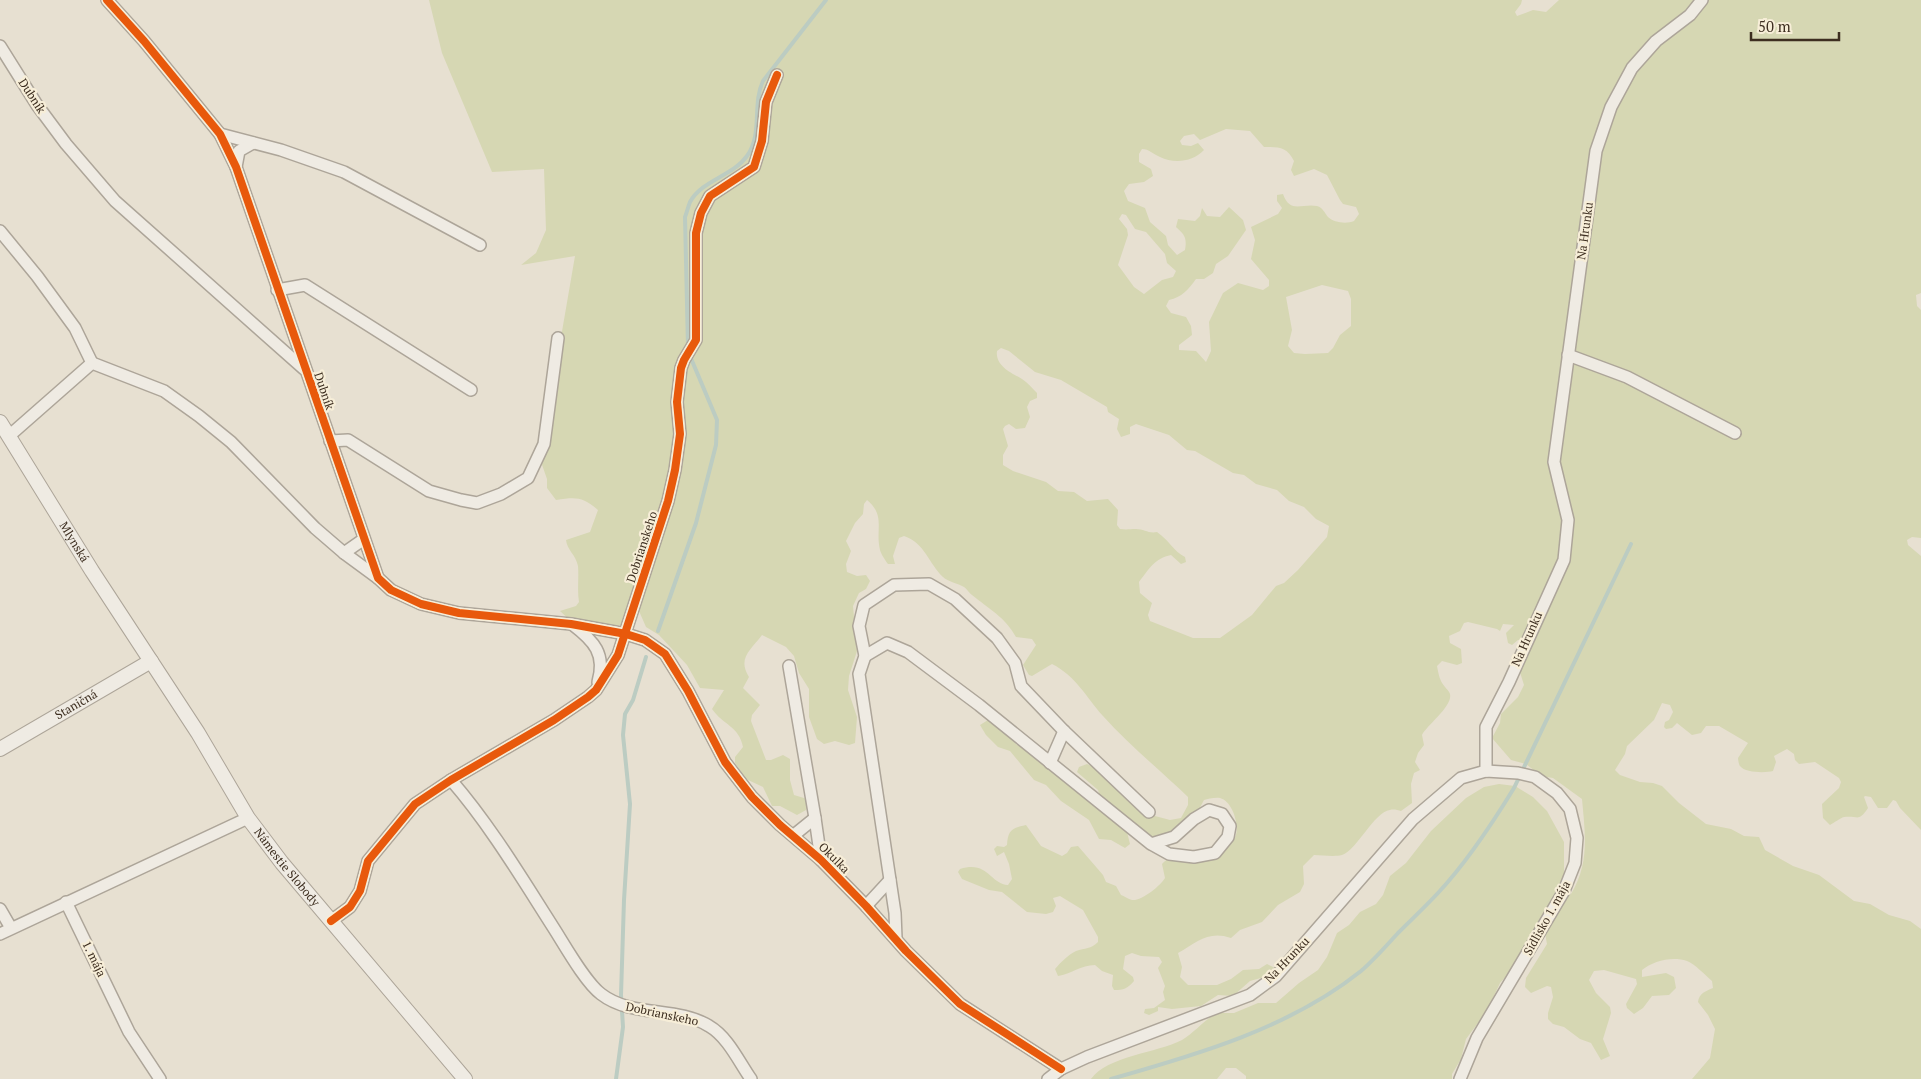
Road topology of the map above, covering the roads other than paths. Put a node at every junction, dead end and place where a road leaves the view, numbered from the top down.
1 (107, 0) edge
2 (1702, 0) edge
3 (0, 46) edge
4 (777, 75) dead end
5 (220, 134) junction
6 (254, 143) junction
7 (236, 167) junction
8 (0, 232) edge
9 (480, 245) dead end
10 (277, 290) junction
11 (558, 338) dead end
12 (1568, 355) junction
13 (92, 364) junction
14 (305, 369) junction
15 (471, 390) dead end
16 (0, 422) edge
17 (1735, 433) dead end
18 (9, 436) junction
19 (330, 441) junction
20 (364, 539) junction
21 (344, 553) junction
22 (378, 578) junction
23 (571, 624) junction
24 (626, 634) junction
25 (865, 656) junction
26 (150, 660) junction
27 (789, 666) dead end
28 (596, 690) junction
29 (1064, 731) junction
30 (0, 749) edge
31 (1050, 763) junction
32 (1486, 771) junction
33 (452, 780) junction
34 (1149, 812) dead end
35 (248, 818) junction
36 (815, 818) junction
37 (794, 835) junction
38 (1151, 844) junction
39 (821, 860) junction
40 (890, 880) junction
41 (66, 902) junction
42 (866, 906) junction
43 (0, 909) edge
44 (331, 921) junction
45 (11, 928) junction
46 (0, 934) edge
47 (896, 938) junction
48 (1064, 1074) edge
49 (160, 1079) edge
50 (465, 1079) edge
51 (751, 1079) edge
52 (1048, 1079) edge
53 (1460, 1079) edge

1 - 5 street, Dubník
2 - 12 street, Na Hrunku
3 - 14 street, Dubník
4 - 24 street, Dobrianskeho
5 - 6 street
5 - 7 street, Dubník
6 - 7 street
6 - 9 street
7 - 10 street, Dubník
8 - 13 street
10 - 14 street, Dubník
10 - 15 street
11 - 19 street
12 - 17 street
12 - 32 street, Na Hrunku
13 - 18 street
13 - 21 street
14 - 19 street, Dubník
16 - 18 street, Mlynská
18 - 26 street, Mlynská
19 - 20 street, Dubník
20 - 21 street
20 - 22 street, Dubník
21 - 22 street
22 - 23 street
23 - 24 street
23 - 28 street
24 - 28 street, Dobrianskeho
24 - 37 street, Okulka
25 - 29 street
25 - 31 street
25 - 40 street
26 - 30 street, Staničná
26 - 35 street, Námestie Slobody
27 - 36 street
28 - 33 street, Dobrianskeho
29 - 31 street
29 - 34 street
31 - 38 street
32 - 48 street, Na Hrunku
32 - 53 street, Sídlisko 1. mája
33 - 44 street, Dobrianskeho
33 - 51 street, Dobrianskeho
35 - 41 street
35 - 44 street, Námestie Slobody
36 - 37 street
36 - 39 street
37 - 39 street, Okulka
38 - 38 street
39 - 42 street, Okulka
40 - 42 street
40 - 47 street
41 - 45 street
41 - 49 street, 1. mája
42 - 47 street, Okulka
43 - 45 street
44 - 50 street, Námestie Slobody
45 - 46 street
47 - 48 street, Okulka
48 - 52 street, Na Hrunku

